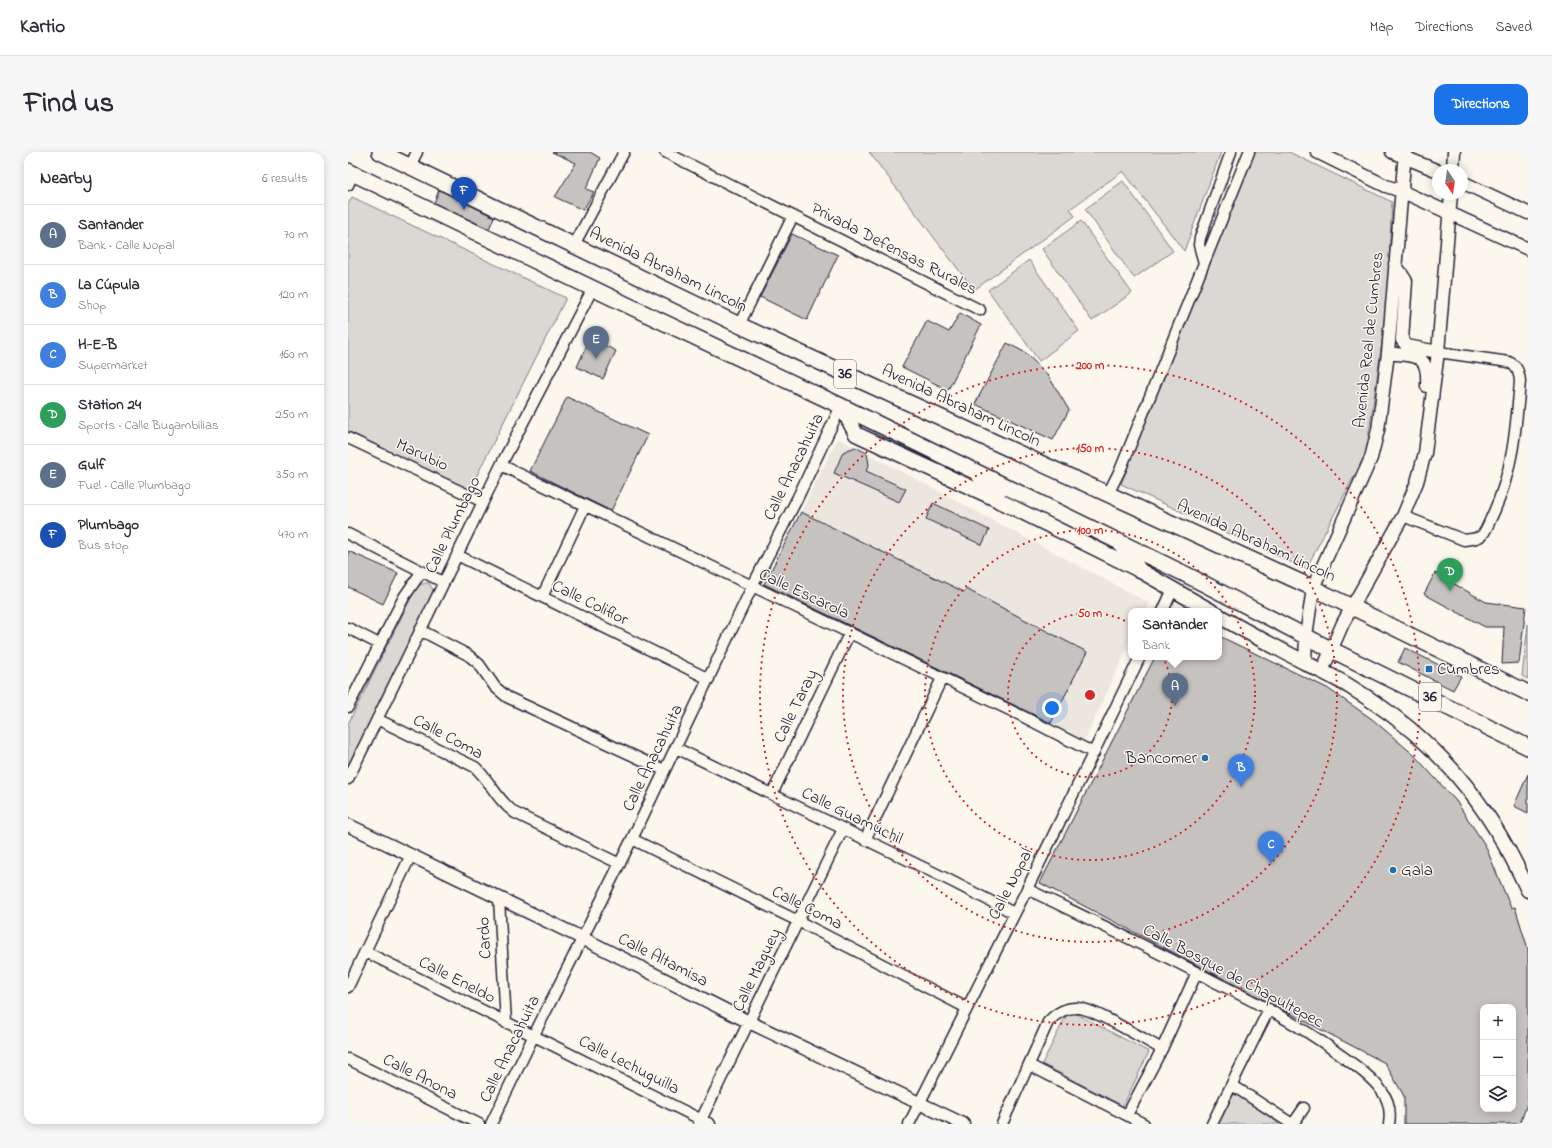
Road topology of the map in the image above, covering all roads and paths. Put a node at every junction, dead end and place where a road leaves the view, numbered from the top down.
1 (380, 152) edge
2 (417, 152) edge
3 (624, 152) edge
4 (665, 152) edge
5 (1231, 152) edge
6 (1249, 152) edge
7 (1317, 152) edge
8 (1392, 152) edge
9 (1454, 152) edge
10 (1404, 154) edge
11 (1453, 164) edge
12 (410, 166) junction
13 (1432, 168) edge
14 (350, 176) edge
15 (1468, 185) edge
16 (1401, 191) junction
17 (1451, 200) edge
18 (1450, 212) junction
19 (1528, 213) edge
20 (793, 216) junction
21 (574, 245) junction
22 (1528, 249) edge
23 (1204, 263) junction
24 (1395, 264) junction
25 (593, 288) junction
26 (980, 310) dead end
27 (739, 325) junction
28 (1438, 352) junction
29 (1388, 354) junction
30 (841, 406) junction
31 (1430, 422) junction
32 (348, 438) edge
33 (501, 465) junction
34 (978, 472) junction
35 (1108, 494) junction
36 (1000, 501) junction
37 (483, 502) junction
38 (585, 506) junction
39 (1403, 516) junction
40 (348, 534) edge
41 (1118, 541) junction
42 (457, 555) junction
43 (1139, 570) junction
44 (422, 571) junction
45 (443, 582) junction
46 (752, 587) junction
47 (1313, 588) junction
48 (1173, 589) junction
49 (542, 597) junction
50 (1351, 607) junction
51 (1164, 608) edge
52 (1206, 608) edge
53 (1222, 618) edge
54 (348, 628) edge
55 (420, 630) junction
56 (850, 632) junction
57 (1306, 636) junction
58 (379, 644) junction
59 (1332, 650) junction
60 (1139, 660) edge
61 (1305, 663) junction
62 (1322, 672) junction
63 (942, 678) junction
64 (709, 679) junction
65 (1528, 693) edge
66 (348, 707) edge
67 (377, 719) junction
68 (1528, 747) edge
69 (676, 748) junction
70 (1094, 753) junction
71 (664, 770) junction
72 (348, 779) edge
73 (772, 794) junction
74 (348, 825) edge
75 (843, 829) junction
76 (632, 839) junction
77 (865, 840) junction
78 (410, 856) junction
79 (620, 864) junction
80 (1027, 889) junction
81 (1528, 890) edge
82 (499, 899) junction
83 (1014, 914) junction
84 (798, 921) junction
85 (582, 938) junction
86 (366, 952) junction
87 (1197, 972) junction
88 (348, 987) edge
89 (967, 1008) junction
90 (1269, 1009) junction
91 (749, 1022) junction
92 (506, 1023) junction
93 (534, 1035) junction
94 (1162, 1049) junction
95 (348, 1059) edge
96 (1029, 1065) junction
97 (1232, 1085) junction
98 (920, 1103) junction
99 (1304, 1108) dead end
100 (1127, 1115) junction
101 (703, 1122) edge
102 (479, 1124) edge
103 (492, 1124) edge
104 (909, 1124) edge
105 (964, 1124) edge
106 (1002, 1124) edge
107 (1144, 1124) edge
108 (1212, 1124) edge
109 (1293, 1124) edge
110 (1389, 1124) edge

1 - 12 main road, Avenida Abraham Lincoln / 36
2 - 12 street
3 - 21 street
4 - 20 street, Privada Defensas Rurales
5 - 23 street
6 - 23 street
7 - 16 street
8 - 10 street
9 - 11 street
10 - 13 street
10 - 16 street, Avenida Real de Cumbres
12 - 21 main road, Avenida Abraham Lincoln / 36
14 - 25 main road, 36
15 - 19 street
16 - 18 street
16 - 24 street, Avenida Real de Cumbres
17 - 18 street
18 - 22 street
18 - 28 street
20 - 26 street, Privada Defensas Rurales
20 - 27 street
21 - 27 main road, Avenida Abraham Lincoln / 36
23 - 35 street
24 - 28 street
24 - 29 street, Avenida Real de Cumbres
25 - 30 main road, 36
25 - 33 street, Calle Plumbago
27 - 35 main road, Avenida Abraham Lincoln / 36
28 - 31 street
28 - 39 street
29 - 31 street
29 - 47 street, Avenida Real de Cumbres
30 - 34 main road, 36
30 - 36 main road
30 - 46 street, Calle Anacahuita
31 - 39 street
32 - 37 street, Marubio
33 - 37 street, Calle Plumbago
33 - 38 street, Calle Escarola
34 - 36 main road
34 - 41 main road, 36
35 - 47 main road, Avenida Abraham Lincoln / 36
36 - 43 main road
37 - 42 street, Calle Plumbago
38 - 46 street, Calle Escarola
38 - 49 street
39 - 50 street
40 - 44 street
41 - 43 main road
41 - 57 main road, 36
42 - 45 street, Calle Plumbago
42 - 49 street, Calle Coliflor
43 - 48 main road
44 - 45 street
44 - 58 street, Calle Plumbago
45 - 55 street, Calle Plumbago
46 - 56 street, Calle Escarola
46 - 64 street, Calle Anacahuita
47 - 50 main road, Avenida Abraham Lincoln / 36
47 - 57 street, Avenida Real de Cumbres
48 - 51 street
48 - 52 main road
49 - 64 street, Calle Coliflor
50 - 59 street
50 - 65 main road, Avenida Abraham Lincoln / 36
53 - 61 main road
54 - 58 street
55 - 67 street, Calle Plumbago
55 - 71 street
56 - 63 street, Calle Escarola
56 - 73 street, Calle Taray
57 - 59 main road, 36
57 - 61 street, Avenida Real de Cumbres
58 - 66 street, Calle Plumbago
59 - 62 street
59 - 68 main road, 36
60 - 70 street, Calle Nopal
61 - 62 main road
62 - 81 main road
63 - 70 street, Calle Escarola
63 - 77 street
64 - 69 street, Calle Anacahuita
67 - 72 street, Calle Plumbago
67 - 79 street, Calle Coma
69 - 71 street, Calle Anacahuita
69 - 73 street, Calle Guamúchil
70 - 80 street, Calle Nopal
71 - 76 street, Calle Anacahuita
73 - 75 street, Calle Guamúchil
74 - 78 street, Calle Altamisa
75 - 77 street, Calle Guamúchil
75 - 84 street, Calle Maguey
76 - 79 street, Calle Anacahuita
76 - 84 street, Calle Coma
77 - 83 street, Calle Guamúchil
78 - 82 street, Calle Altamisa
78 - 86 street
79 - 85 street, Calle Anacahuita
80 - 83 street, Calle Nopal
80 - 87 street, Calle Bosque de Chapultepec
82 - 85 street, Calle Altamisa
82 - 92 street, Cardo
83 - 89 street, Calle Nopal
84 - 89 street, Calle Coma
84 - 91 street, Calle Maguey
85 - 91 street, Calle Altamisa
85 - 93 street, Calle Anacahuita
86 - 88 street
86 - 92 street, Calle Eneldo
87 - 90 street, Calle Bosque de Chapultepec
87 - 94 street
89 - 98 street, Calle Nopal
90 - 97 street
90 - 110 street, Calle Bosque de Chapultepec
91 - 98 street, Calle Altamisa
91 - 101 street, Calle Maguey
92 - 93 street, Calle Eneldo
93 - 101 street, Calle Lechuguilla
93 - 103 street, Calle Anacahuita
94 - 96 street
94 - 100 street
95 - 102 street, Calle Anona
96 - 100 street
96 - 106 street
97 - 108 street
97 - 109 street
98 - 104 street, Calle Nopal
98 - 105 street, Calle Altamisa
99 - 109 street
100 - 107 street

